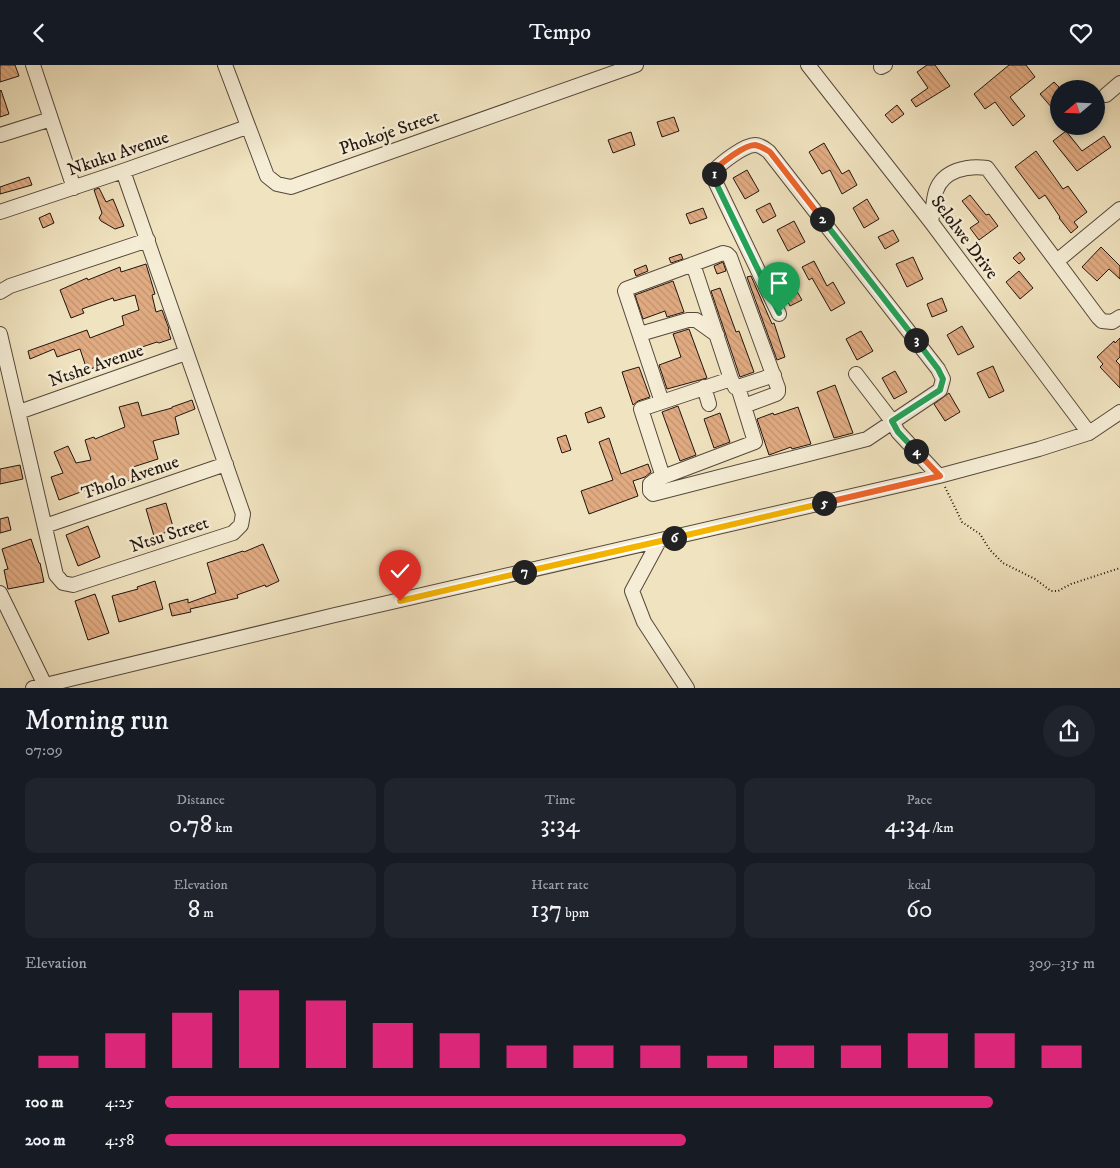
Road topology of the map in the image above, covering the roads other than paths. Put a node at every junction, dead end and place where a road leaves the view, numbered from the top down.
1 (33, 65) edge
2 (225, 65) edge
3 (636, 65) edge
4 (808, 65) edge
5 (1120, 83) edge
6 (1106, 95) dead end
7 (51, 119) junction
8 (247, 127) junction
9 (0, 135) edge
10 (123, 171) junction
11 (74, 187) junction
12 (1120, 209) edge
13 (0, 212) edge
14 (931, 223) junction
15 (148, 240) junction
16 (1057, 261) junction
17 (693, 264) junction
18 (0, 292) edge
19 (779, 313) dead end
20 (1120, 317) edge
21 (640, 334) junction
22 (0, 335) edge
23 (717, 335) junction
24 (186, 353) junction
25 (856, 374) dead end
26 (774, 375) junction
27 (734, 383) junction
28 (704, 387) junction
29 (662, 401) junction
30 (710, 404) dead end
31 (744, 406) junction
32 (19, 412) junction
33 (1120, 413) edge
34 (892, 421) junction
35 (1089, 433) junction
36 (756, 442) junction
37 (702, 461) junction
38 (226, 464) junction
39 (763, 465) junction
40 (940, 476) junction
41 (663, 477) junction
42 (709, 479) junction
43 (46, 526) junction
44 (659, 541) junction
45 (0, 593) edge
46 (39, 687) edge
47 (687, 688) edge

1 - 7 street
2 - 8 street, Phokoje Street
3 - 8 street, Phokoje Street
4 - 14 street, Selolwe Drive
5 - 6 street
7 - 9 street
7 - 11 street
8 - 10 street, Nkuku Avenue
10 - 11 street, Nkuku Avenue
10 - 15 street, Ntsu Street
11 - 13 street, Nkuku Avenue
12 - 16 street
14 - 16 street
14 - 35 street, Selolwe Drive
15 - 18 street
15 - 24 street, Ntsu Street
16 - 20 street
17 - 21 street
17 - 23 street
17 - 26 street
19 - 34 street
21 - 23 street
21 - 29 street
22 - 32 street, Ntsu Street
23 - 27 street
24 - 32 street, Ntshe Avenue
24 - 38 street, Ntsu Street
25 - 34 street
26 - 27 street
26 - 31 street
27 - 28 street
27 - 31 street
28 - 29 street
28 - 30 street
29 - 41 street
31 - 36 street
32 - 43 street, Ntsu Street
33 - 35 street
34 - 39 street
34 - 40 street
35 - 40 street
36 - 37 street
36 - 39 street
37 - 41 street
37 - 42 street
38 - 43 street, Tholo Avenue
38 - 43 street, Ntsu Street
39 - 42 street
40 - 44 street
41 - 42 street
44 - 46 street
44 - 47 street
45 - 46 street

